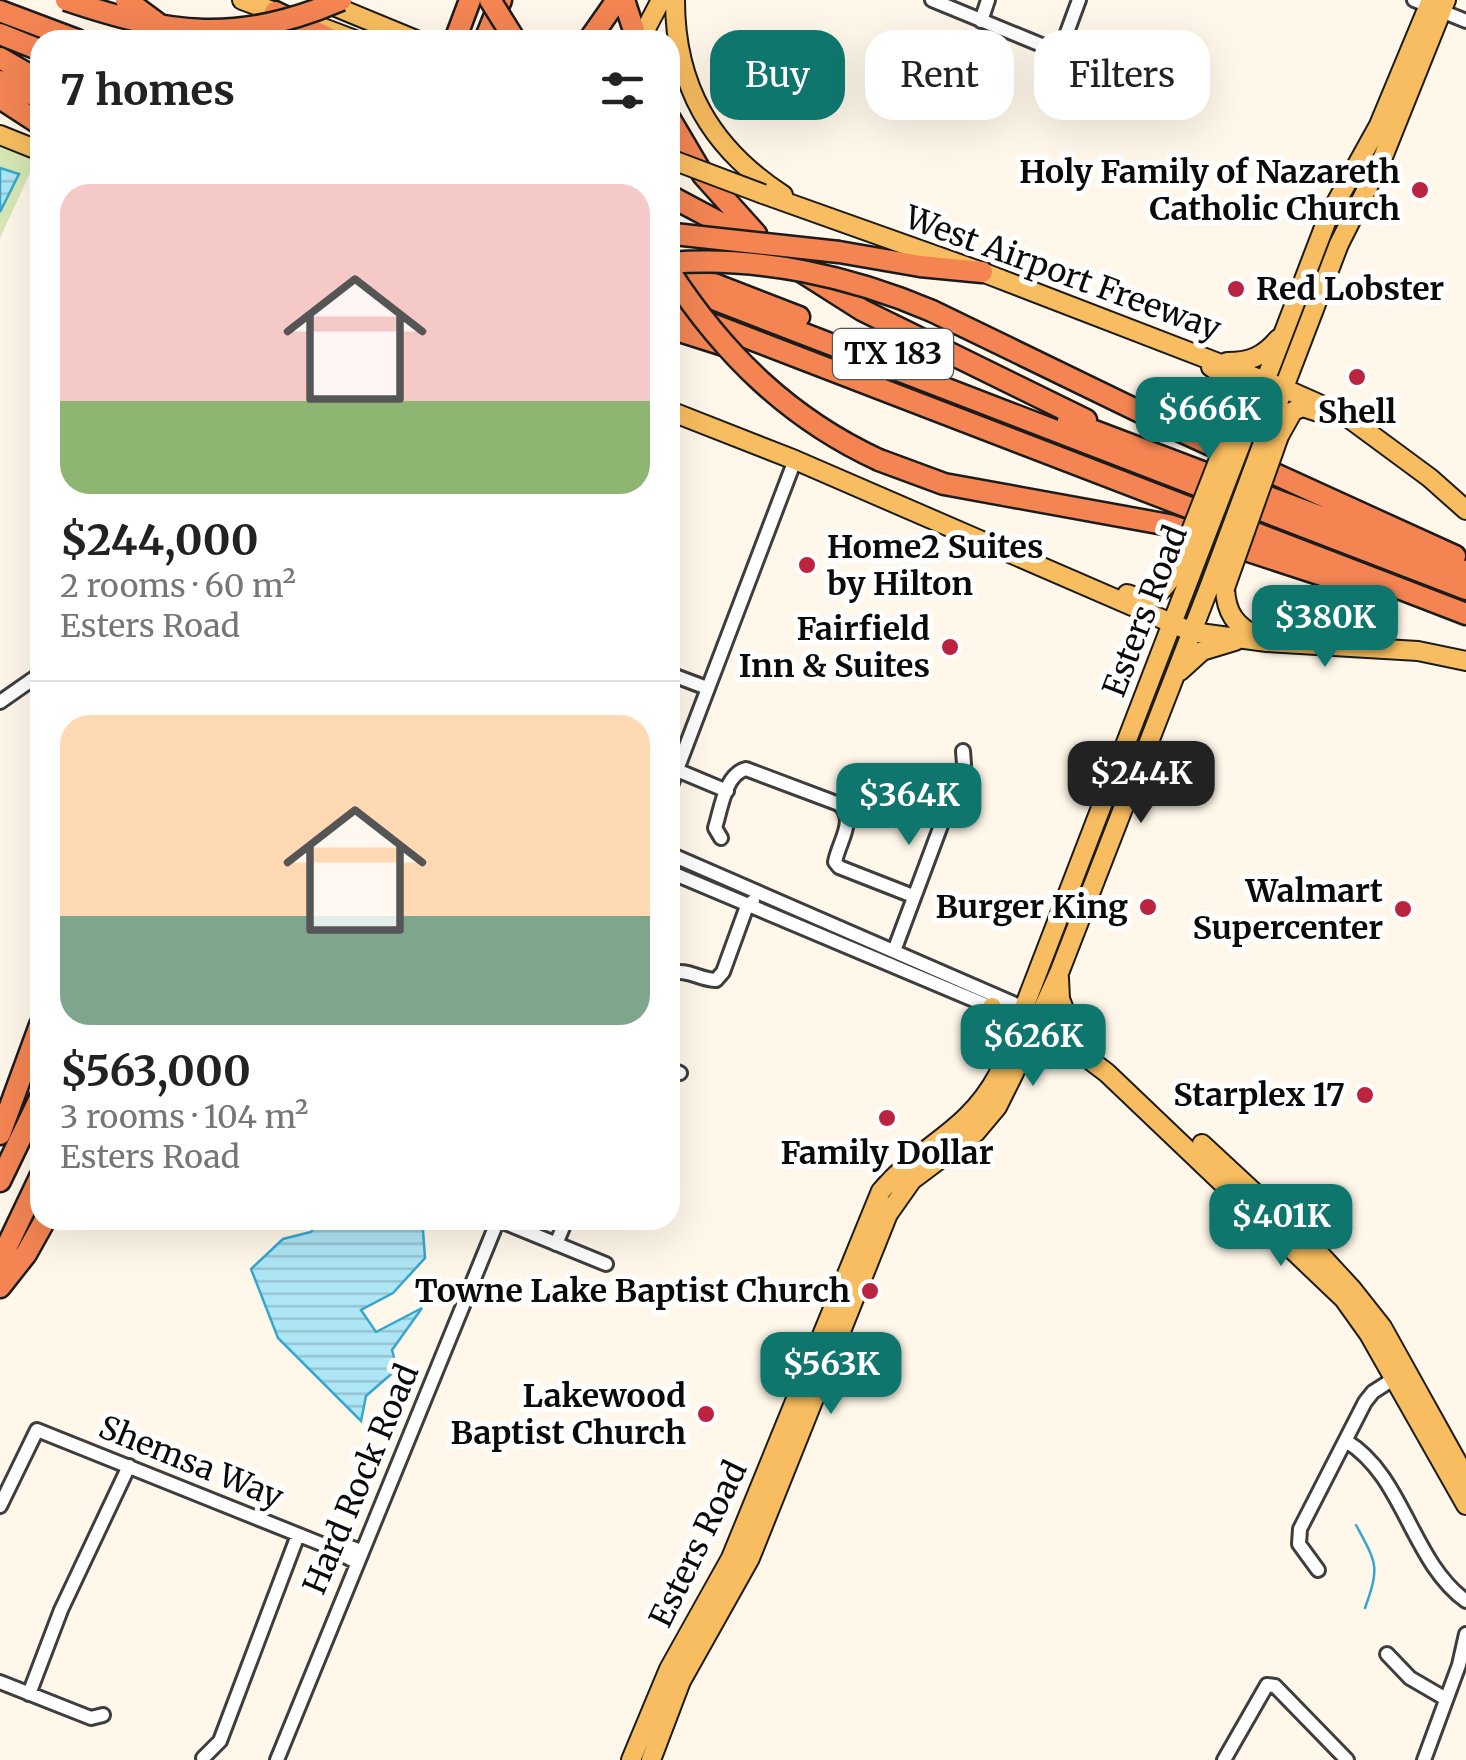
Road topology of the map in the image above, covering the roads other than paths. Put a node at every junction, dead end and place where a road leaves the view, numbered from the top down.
1 (66, 0) edge
2 (126, 0) edge
3 (242, 0) edge
4 (318, 0) edge
5 (341, 0) edge
6 (470, 0) edge
7 (490, 0) edge
8 (501, 0) edge
9 (620, 0) edge
10 (932, 0) edge
11 (988, 0) edge
12 (1079, 0) edge
13 (665, 2) edge
14 (1432, 3) edge
15 (0, 10) edge
16 (274, 12) junction
17 (980, 21) junction
18 (1466, 21) edge
19 (0, 25) edge
20 (52, 30) edge
21 (164, 30) edge
22 (190, 30) edge
23 (224, 30) edge
24 (311, 30) edge
25 (326, 30) edge
26 (392, 30) edge
27 (459, 30) edge
28 (490, 30) edge
29 (509, 30) edge
30 (597, 30) edge
31 (634, 30) edge
32 (645, 30) edge
33 (672, 30) edge
34 (0, 34) edge
35 (30, 36) edge
36 (30, 46) edge
37 (0, 50) edge
38 (0, 58) edge
39 (30, 61) edge
40 (680, 61) edge
41 (30, 75) edge
42 (0, 80) edge
43 (30, 94) edge
44 (0, 98) edge
45 (30, 118) edge
46 (0, 135) edge
47 (680, 136) edge
48 (30, 147) edge
49 (680, 163) edge
50 (680, 202) edge
51 (809, 212) junction
52 (680, 235) edge
53 (778, 257) junction
54 (680, 267) edge
55 (680, 272) edge
56 (982, 272) junction
57 (680, 282) edge
58 (680, 286) edge
59 (680, 297) edge
60 (680, 312) edge
61 (1288, 322) junction
62 (680, 331) edge
63 (1185, 351) junction
64 (1298, 354) junction
65 (1211, 360) junction
66 (1274, 385) junction
67 (680, 415) edge
68 (1244, 415) junction
69 (1346, 416) junction
70 (1275, 430) junction
71 (1116, 440) junction
72 (795, 460) junction
73 (1077, 463) junction
74 (1466, 510) edge
75 (950, 528) junction
76 (1466, 563) edge
77 (1466, 572) edge
78 (1183, 573) junction
79 (1218, 584) junction
80 (1466, 589) edge
81 (1466, 597) edge
82 (1117, 600) junction
83 (1466, 614) edge
84 (1172, 624) junction
85 (1192, 632) junction
86 (1241, 640) junction
87 (1267, 642) junction
88 (1466, 661) edge
89 (1157, 662) junction
90 (1176, 674) junction
91 (680, 678) edge
92 (30, 681) edge
93 (707, 688) junction
94 (0, 702) edge
95 (1132, 728) junction
96 (1152, 735) junction
97 (963, 751) dead end
98 (680, 752) edge
99 (680, 772) edge
100 (727, 791) junction
101 (1108, 791) junction
102 (720, 838) dead end
103 (1088, 844) junction
104 (1106, 851) junction
105 (680, 858) edge
106 (680, 878) edge
107 (913, 896) junction
108 (747, 906) junction
109 (828, 922) junction
110 (894, 951) junction
111 (869, 956) junction
112 (927, 965) junction
113 (680, 971) edge
114 (1058, 973) junction
115 (992, 1008) junction
116 (1030, 1017) junction
117 (1070, 1038) junction
118 (30, 1053) edge
119 (1015, 1055) junction
120 (30, 1119) edge
121 (0, 1134) edge
122 (0, 1181) edge
123 (30, 1198) edge
124 (40, 1230) edge
125 (494, 1230) edge
126 (522, 1230) edge
127 (562, 1230) edge
128 (556, 1244) junction
129 (0, 1261) edge
130 (606, 1264) dead end
131 (0, 1287) edge
132 (815, 1372) junction
133 (1400, 1376) junction
134 (1346, 1441) junction
135 (129, 1466) junction
136 (1466, 1478) edge
137 (1466, 1504) edge
138 (0, 1506) edge
139 (298, 1535) junction
140 (358, 1557) junction
141 (1318, 1570) dead end
142 (1466, 1601) edge
143 (1466, 1634) edge
144 (1387, 1654) dead end
145 (1463, 1661) edge
146 (0, 1682) edge
147 (29, 1694) junction
148 (1446, 1699) junction
149 (103, 1715) dead end
150 (203, 1758) edge
151 (277, 1760) edge
152 (632, 1760) edge
153 (652, 1760) edge
154 (1224, 1760) edge
155 (1347, 1760) edge
156 (1424, 1760) edge

1 - 22 highway, bridge
2 - 21 highway, bridge
3 - 16 main road
4 - 26 main road
5 - 23 highway, bridge
6 - 27 highway
7 - 29 highway, bridge
8 - 28 highway
9 - 30 highway
9 - 31 highway
10 - 17 street
11 - 17 street
12 - 17 street
13 - 32 main road
13 - 33 main road
14 - 18 street
14 - 61 main road, Esters Road
14 - 64 main road, Esters Road
15 - 20 highway
16 - 24 highway
16 - 25 main road
19 - 35 highway
34 - 36 highway
37 - 39 highway
38 - 41 highway
40 - 51 main road
42 - 43 highway
44 - 45 highway
46 - 48 main road
47 - 53 highway
49 - 51 main road, West Airport Freeway, bridge
50 - 53 highway
51 - 56 main road, West Airport Freeway
52 - 56 highway, bridge
53 - 71 highway
54 - 76 highway, bridge
55 - 71 highway, TX 183
56 - 63 main road, West Airport Freeway
57 - 83 highway, bridge
58 - 80 highway
59 - 81 highway
60 - 73 highway, TX 183
61 - 65 main road
61 - 66 main road, Esters Road
62 - 73 highway
63 - 65 main road, West Airport Freeway
63 - 68 main road
64 - 66 main road, Esters Road
64 - 69 main road
65 - 66 main road, West Airport Freeway
66 - 68 main road, Esters Road
66 - 69 main road, West Airport Freeway
66 - 70 main road, Esters Road
67 - 72 main road
68 - 78 main road, Esters Road, bridge
69 - 70 main road
69 - 74 main road, West Airport Freeway
70 - 79 main road, Esters Road, bridge
71 - 77 highway, TX 183
72 - 75 main road
72 - 93 street
73 - 83 highway, TX 183
75 - 78 main road
75 - 82 main road
78 - 84 main road, Esters Road
79 - 85 main road, Esters Road
79 - 87 main road
82 - 84 main road
82 - 89 main road
84 - 85 main road
84 - 89 main road, Esters Road
85 - 86 main road
85 - 90 main road, Esters Road
86 - 87 main road
86 - 90 main road
87 - 88 main road
89 - 95 main road, Esters Road
89 - 96 main road
90 - 96 main road, Esters Road
91 - 93 street
92 - 94 street
93 - 98 street
95 - 96 main road
95 - 101 main road, Esters Road
96 - 104 main road, Esters Road
97 - 107 street
99 - 100 street
100 - 102 street
100 - 107 street
101 - 103 main road, Esters Road
101 - 104 main road
103 - 104 main road
103 - 116 main road, Esters Road
104 - 114 main road, Esters Road
105 - 109 street
106 - 108 street
107 - 110 street
108 - 109 street
108 - 111 street
108 - 113 street
109 - 110 street
110 - 112 street
111 - 112 street
111 - 115 street
112 - 116 street
114 - 116 main road, Esters Road
114 - 117 main road
115 - 116 street
115 - 119 main road
116 - 117 main road
116 - 119 main road, Esters Road
117 - 119 main road
117 - 133 main road
118 - 121 highway
119 - 132 main road, Esters Road
120 - 122 highway
123 - 129 highway
124 - 131 highway
125 - 140 street, Hard Rock Road
126 - 128 street
127 - 128 street
128 - 130 street
132 - 152 main road, Esters Road
132 - 153 main road, Esters Road
133 - 134 street
133 - 136 main road
133 - 137 main road
134 - 141 street
134 - 142 street
135 - 138 street, Shemsa Way
135 - 139 street, Shemsa Way
135 - 147 street
139 - 140 street, Shemsa Way
139 - 150 street
140 - 151 street, Hard Rock Road
143 - 145 street
144 - 148 street
145 - 148 street
146 - 147 street
147 - 149 street
148 - 156 street
154 - 155 street

